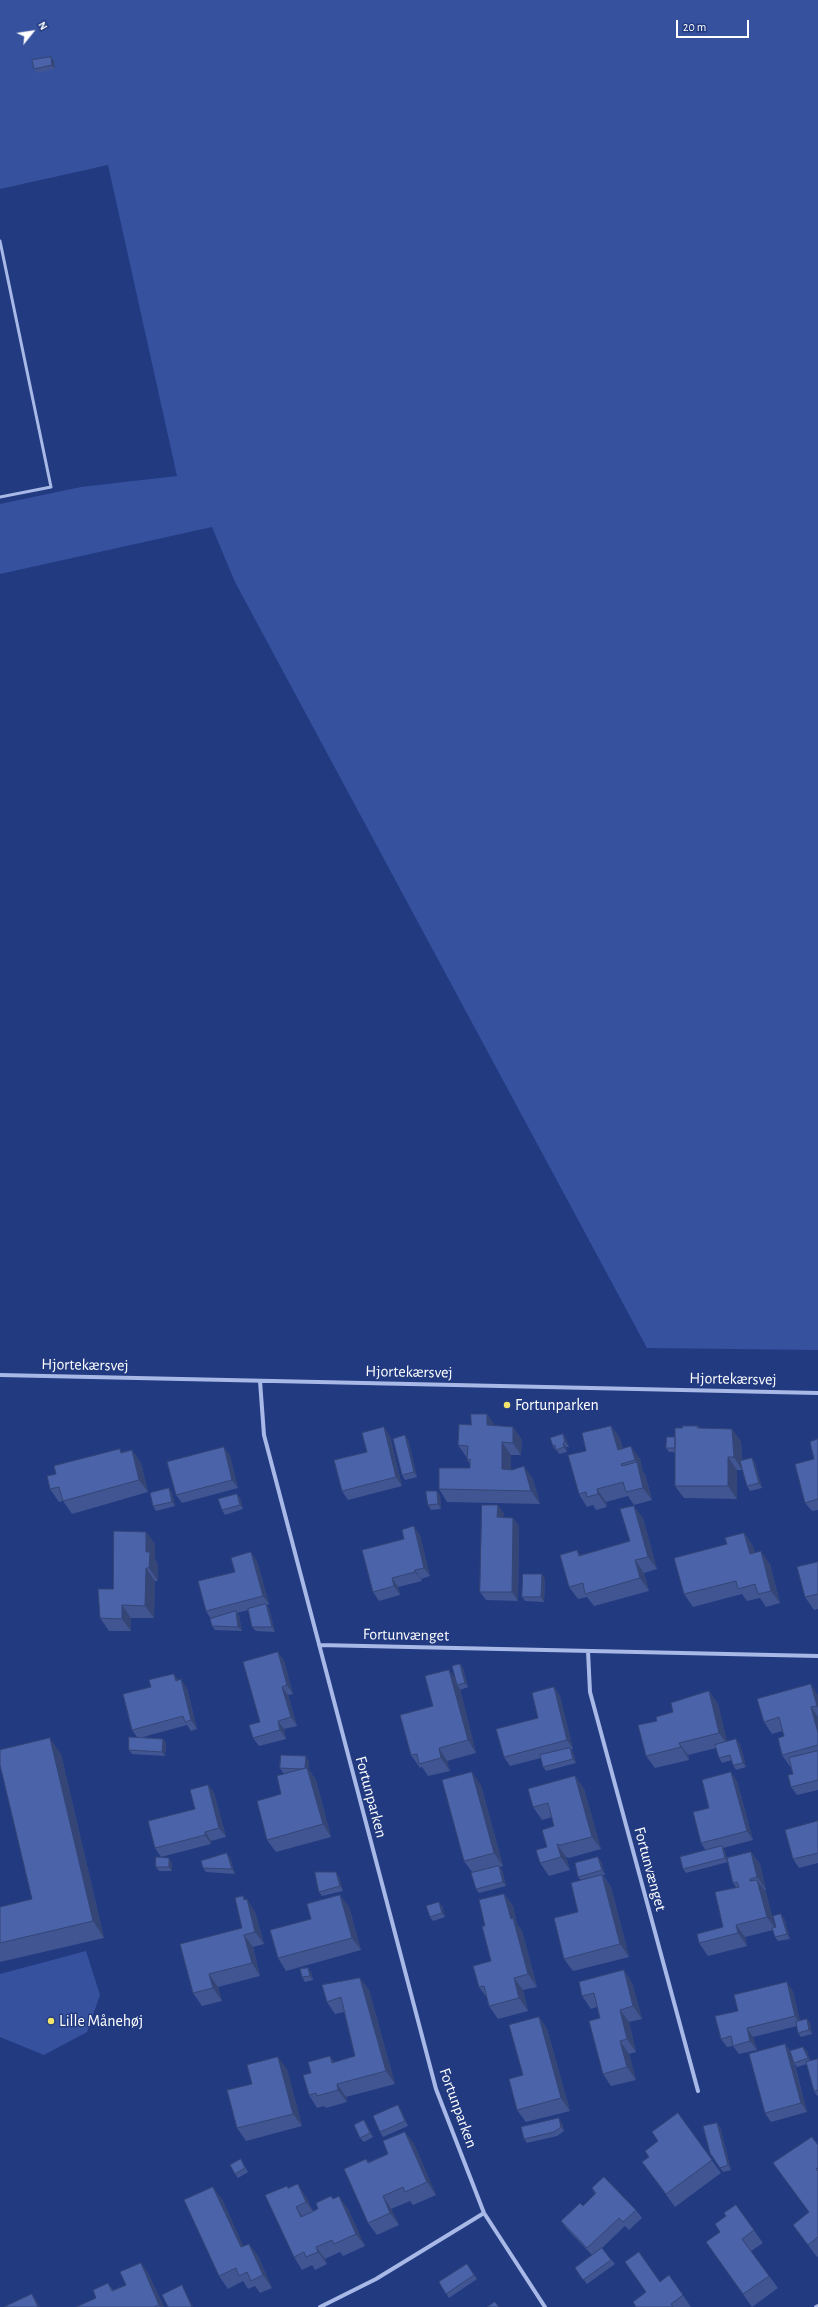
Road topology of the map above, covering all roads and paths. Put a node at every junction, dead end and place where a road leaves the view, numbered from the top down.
1 (0, 241) edge
2 (0, 496) edge
3 (0, 1375) edge
4 (260, 1381) junction
5 (818, 1393) edge
6 (319, 1645) junction
7 (588, 1651) junction
8 (818, 1656) edge
9 (698, 2091) dead end
10 (484, 2213) junction
11 (320, 2307) edge
12 (545, 2307) edge

1 - 2 lane
3 - 4 street, Hjortekærsvej
4 - 5 street, Hjortekærsvej
4 - 6 street, Fortunparken
6 - 7 street, Fortunvænget
6 - 10 street, Fortunparken
7 - 8 street, Fortunvænget
7 - 9 street, Fortunvænget
10 - 11 street
10 - 12 street, Fortunparken

